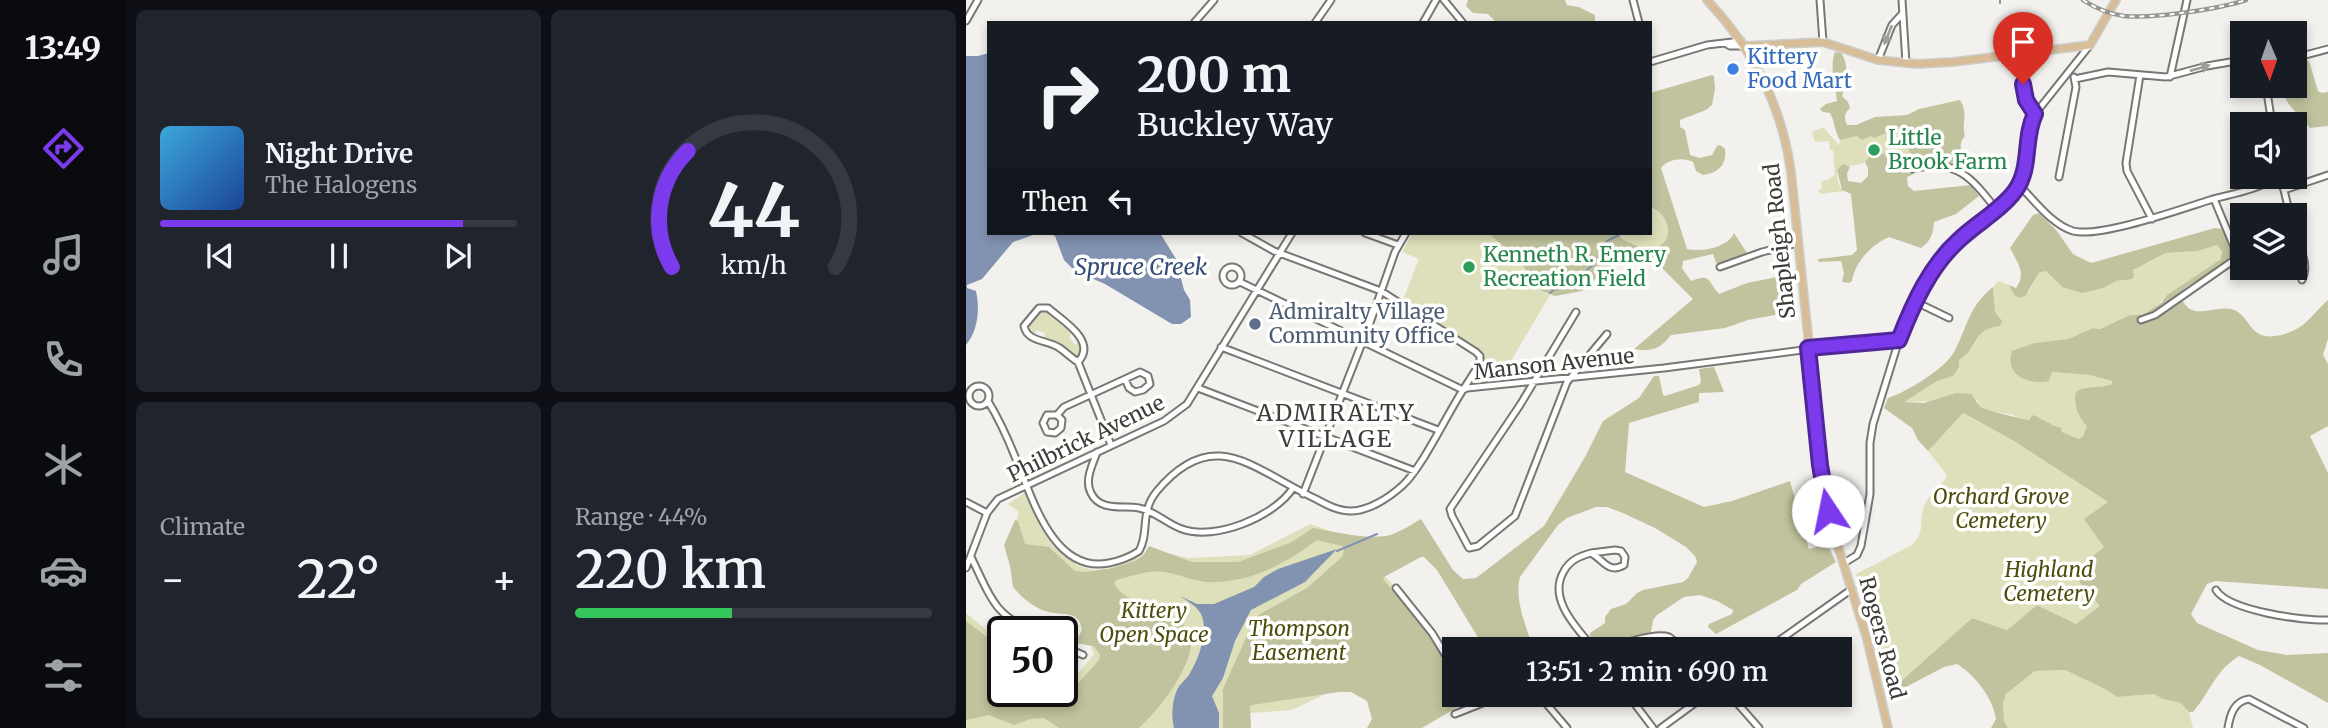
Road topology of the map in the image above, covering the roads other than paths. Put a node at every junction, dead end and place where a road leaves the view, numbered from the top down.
1 (978, 0) edge
2 (1214, 0) edge
3 (1331, 0) edge
4 (1436, 0) edge
5 (1444, 0) edge
6 (1633, 0) edge
7 (1820, 0) edge
8 (1902, 0) edge
9 (2116, 0) edge
10 (2187, 0) edge
11 (1711, 2) edge
12 (1902, 14) junction
13 (966, 21) edge
14 (1196, 21) edge
15 (1316, 21) edge
16 (1424, 21) edge
17 (1461, 21) edge
18 (1638, 21) edge
19 (1823, 42) junction
20 (1743, 44) junction
21 (2090, 45) junction
22 (2328, 49) edge
23 (2307, 55) edge
24 (1878, 60) junction
25 (1652, 61) edge
26 (2230, 62) edge
27 (1906, 64) junction
28 (2071, 71) junction
29 (2140, 75) junction
30 (2170, 77) junction
31 (2075, 79) junction
32 (2023, 84) dead end
33 (2035, 114) junction
34 (1912, 169) dead end
35 (2328, 175) edge
36 (2059, 177) dead end
37 (2019, 185) junction
38 (2247, 189) edge
39 (2284, 190) joint
40 (2214, 199) junction
41 (2287, 203) edge
42 (1996, 209) junction
43 (2152, 219) junction
44 (1246, 235) edge
45 (1291, 235) edge
46 (1370, 235) edge
47 (1405, 235) edge
48 (1798, 243) junction
49 (1398, 245) junction
50 (1279, 253) junction
51 (1720, 267) dead end
52 (1240, 282) dead end
53 (1256, 290) junction
54 (1381, 291) junction
55 (1916, 302) junction
56 (1576, 312) dead end
57 (1949, 318) dead end
58 (2141, 320) dead end
59 (1608, 334) dead end
60 (1899, 340) junction
61 (1362, 342) junction
62 (1221, 347) junction
63 (1808, 348) junction
64 (1078, 362) junction
65 (1570, 378) junction
66 (1125, 379) junction
67 (1534, 382) junction
68 (1198, 388) junction
69 (1463, 390) junction
70 (1342, 393) junction
71 (1092, 394) junction
72 (988, 401) dead end
73 (1057, 415) dead end
74 (1438, 430) junction
75 (1325, 436) junction
76 (1111, 445) junction
77 (1097, 452) junction
78 (1415, 471) junction
79 (1027, 485) junction
80 (1293, 488) junction
81 (1303, 494) junction
82 (966, 502) edge
83 (1146, 510) junction
84 (987, 513) junction
85 (1591, 554) junction
86 (971, 557) junction
87 (1844, 563) junction
88 (966, 568) edge
89 (1396, 589) dead end
90 (1852, 589) junction
91 (2216, 590) dead end
92 (1006, 616) edge
93 (2328, 620) edge
94 (1585, 637) edge
95 (1785, 637) edge
96 (1442, 649) edge
97 (1078, 653) edge
98 (1083, 655) dead end
99 (1470, 707) edge
100 (1549, 707) edge
101 (1637, 707) edge
102 (1690, 707) edge
103 (1741, 707) edge
104 (1455, 714) dead end
105 (1567, 728) edge
106 (1653, 728) edge
107 (1661, 728) edge
108 (1759, 728) edge
109 (1888, 728) edge
110 (2228, 728) edge
111 (2304, 728) edge

1 - 13 street
2 - 14 street
3 - 15 street
4 - 16 street
5 - 17 street
6 - 18 street
7 - 19 street
8 - 12 street
9 - 21 main road
10 - 30 street
11 - 20 main road, Shapleigh Road
12 -> 24 street
12 - 27 street
19 - 20 main road
19 - 24 main road
20 - 25 street
20 - 48 main road, Shapleigh Road
21 - 27 main road
21 - 28 street
22 - 23 street
24 - 27 main road
30 -> 26 street
28 - 31 street
28 - 33 street
29 - 30 street
29 - 31 street
29 - 43 street
31 - 36 street
32 - 33 street
33 - 37 street
34 - 42 street
35 - 39 street
37 - 42 street, Rogers Road
37 - 43 street
38 - 40 street
39 - 41 street
40 - 43 street
40 - 58 street
42 - 55 street, Rogers Road
44 - 50 street
45 - 50 street, Philbrick Avenue
46 - 49 street
47 - 49 street
48 - 51 street
48 - 63 main road, Shapleigh Road
49 - 54 street
50 - 53 street, Philbrick Avenue
50 - 54 street
52 - 53 street
53 - 61 street
53 - 62 street, Philbrick Avenue
54 - 61 street
54 - 69 street
55 - 57 street
55 - 60 street, Rogers Road
56 - 67 street
59 - 65 street
60 - 63 street, Manson Avenue
60 - 87 street, Rogers Road
61 - 69 street
61 - 70 street
62 - 68 street, Philbrick Avenue
62 - 70 street
63 - 65 street, Manson Avenue
63 - 87 main road, Shapleigh Road
64 - 64 street
64 - 71 street
65 - 67 street, Manson Avenue
65 - 67 street
66 - 66 street
66 - 71 street
67 - 69 street, Manson Avenue
68 - 75 street
68 - 76 street, Philbrick Avenue
69 - 74 street, Manson Avenue
70 - 74 street
70 - 75 street
71 - 73 street
71 - 76 street
72 - 79 street
74 - 78 street, Manson Avenue
75 - 78 street
75 - 81 street
76 - 77 street, Philbrick Avenue
77 - 79 street, Philbrick Avenue
77 - 83 street
78 - 81 street, Manson Avenue
79 - 83 street
79 - 84 street, Philbrick Avenue
80 - 81 street, Manson Avenue
80 - 83 street
80 - 83 street, Manson Avenue
82 - 84 street
84 - 86 street
85 - 85 street
85 - 94 street
86 - 88 street
86 - 92 street
87 - 90 main road, Rogers Road
89 - 96 street
90 - 95 street
90 - 109 main road, Rogers Road
91 - 93 street
97 - 98 street
99 - 104 street
100 - 105 street
101 - 106 street
102 - 107 street
103 - 108 street
110 - 111 street

